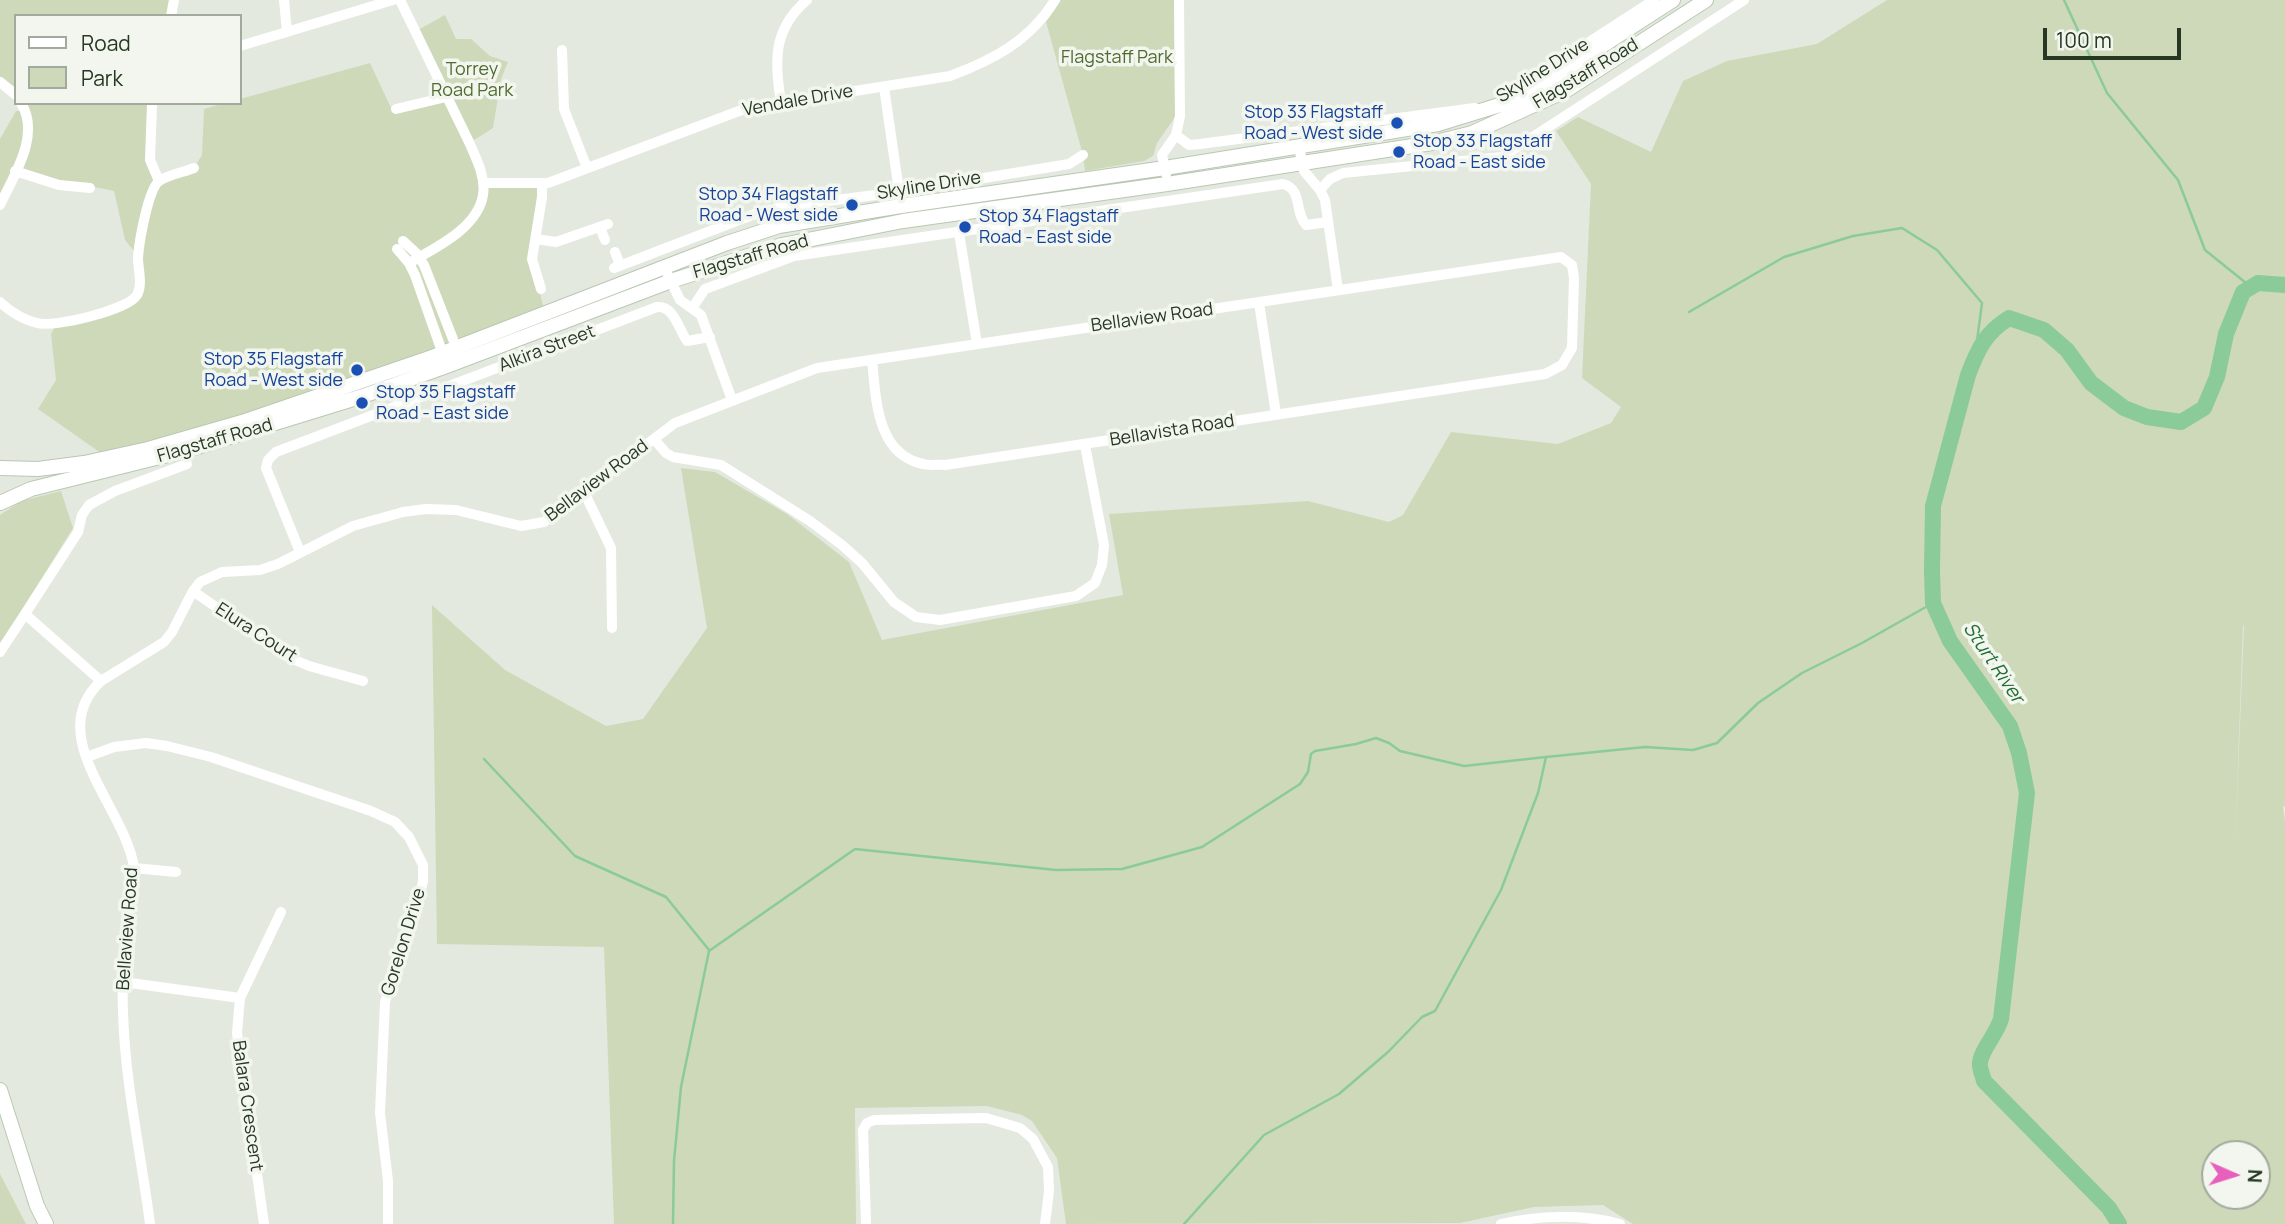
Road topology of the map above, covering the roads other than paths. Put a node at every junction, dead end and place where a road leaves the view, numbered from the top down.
1 (284, 0) edge
2 (393, 0) edge
3 (400, 0) edge
4 (807, 0) edge
5 (1055, 0) edge
6 (1179, 0) edge
7 (1654, 0) edge
8 (1673, 0) edge
9 (1706, 0) edge
10 (1744, 0) edge
11 (287, 32) junction
12 (242, 45) edge
13 (562, 50) dead end
14 (0, 82) edge
15 (884, 87) junction
16 (14, 93) edge
17 (446, 97) junction
18 (781, 102) junction
19 (22, 105) edge
20 (152, 105) edge
21 (396, 109) dead end
22 (1175, 135) junction
23 (1299, 147) junction
24 (1083, 155) dead end
25 (1302, 163) junction
26 (194, 168) dead end
27 (587, 168) junction
28 (1165, 168) junction
29 (16, 171) junction
30 (159, 181) junction
31 (483, 183) junction
32 (542, 183) junction
33 (1167, 184) junction
34 (90, 188) dead end
35 (1320, 190) junction
36 (900, 199) junction
37 (0, 205) edge
38 (902, 221) junction
39 (1328, 222) junction
40 (959, 233) junction
41 (536, 239) junction
42 (604, 240) dead end
43 (615, 252) dead end
44 (419, 257) junction
45 (409, 263) junction
46 (668, 275) junction
47 (541, 289) dead end
48 (1338, 290) junction
49 (0, 302) edge
50 (1259, 303) junction
51 (692, 307) junction
52 (710, 337) junction
53 (976, 344) junction
54 (452, 357) junction
55 (872, 360) junction
56 (1545, 374) joint
57 (732, 400) junction
58 (1276, 414) junction
59 (654, 439) junction
60 (1085, 444) junction
61 (187, 464) dead end
62 (0, 468) edge
63 (584, 492) junction
64 (0, 503) edge
65 (300, 552) junction
66 (193, 591) junction
67 (24, 614) junction
68 (612, 628) dead end
69 (0, 652) edge
70 (101, 681) junction
71 (363, 681) dead end
72 (87, 757) junction
73 (134, 868) junction
74 (176, 872) dead end
75 (281, 912) dead end
76 (123, 982) junction
77 (240, 998) junction
78 (0, 1090) edge
79 (1582, 1221) edge
80 (46, 1224) edge
81 (150, 1224) edge
82 (264, 1224) edge
83 (388, 1224) edge
84 (866, 1224) edge
85 (1045, 1224) edge
86 (1501, 1224) edge
87 (1620, 1224) edge

1 - 11 street
2 - 11 street
3 - 17 street
4 - 18 street
5 - 15 street, Vendale Drive
6 - 22 street
7 - 22 street, Skyline Drive
8 - 23 main road, Flagstaff Road
9 - 25 main road, Flagstaff Road
10 - 35 street
11 - 12 street
13 - 27 street
14 - 16 street
15 - 18 street, Vendale Drive
15 - 36 street
17 - 21 street
17 - 31 street
18 - 27 street, Vendale Drive
19 - 29 street
20 - 30 street
22 - 28 street
23 - 25 street
23 - 28 main road, Flagstaff Road
24 - 36 street, Skyline Drive
25 - 33 main road, Flagstaff Road
25 - 35 street
26 - 30 street
27 - 32 street, Vendale Drive
28 - 33 street
28 - 36 main road, Flagstaff Road
29 - 34 street
29 - 37 street
30 - 49 street
31 - 32 street, Vendale Drive
31 - 44 street
32 - 41 street
33 - 38 main road, Flagstaff Road
35 - 39 street
36 - 38 street
36 - 43 street, Skyline Drive
36 - 46 main road, Flagstaff Road
38 - 46 main road, Flagstaff Road
39 - 40 street, Flagstaff Road
39 - 48 street
40 - 51 street, Flagstaff Road
40 - 53 street
41 - 42 street
41 - 47 street
44 - 45 street
44 - 45 street
44 - 54 street
45 - 54 street
46 - 51 street
46 - 54 main road, Flagstaff Road
48 - 50 street, Bellaview Road
48 - 56 street, Bellaview Road
50 - 53 street, Bellaview Road
50 - 58 street
51 - 52 street
52 - 57 street
52 - 65 street, Alkira Street
53 - 55 street, Bellaview Road
54 - 62 main road, Flagstaff Road
54 - 64 main road, Flagstaff Road
55 - 57 street, Bellaview Road
55 - 60 street, Bellavista Road
56 - 58 street, Bellavista Road
57 - 59 street, Bellaview Road
58 - 60 street, Bellavista Road
59 - 60 street
59 - 63 street, Bellaview Road
61 - 67 street
63 - 65 street, Bellaview Road
63 - 68 street
65 - 66 street, Bellaview Road
66 - 70 street, Bellaview Road
66 - 71 street, Elura Court
67 - 69 street
67 - 70 street
70 - 72 street, Bellaview Road
72 - 73 street, Bellaview Road
72 - 83 street, Gorelon Drive
73 - 74 street
73 - 76 street, Bellaview Road
75 - 77 street, Balara Crescent
76 - 77 street
76 - 81 street, Bellaview Road
77 - 82 street, Balara Crescent
78 - 80 main road
79 - 86 street
79 - 87 street
84 - 85 street

